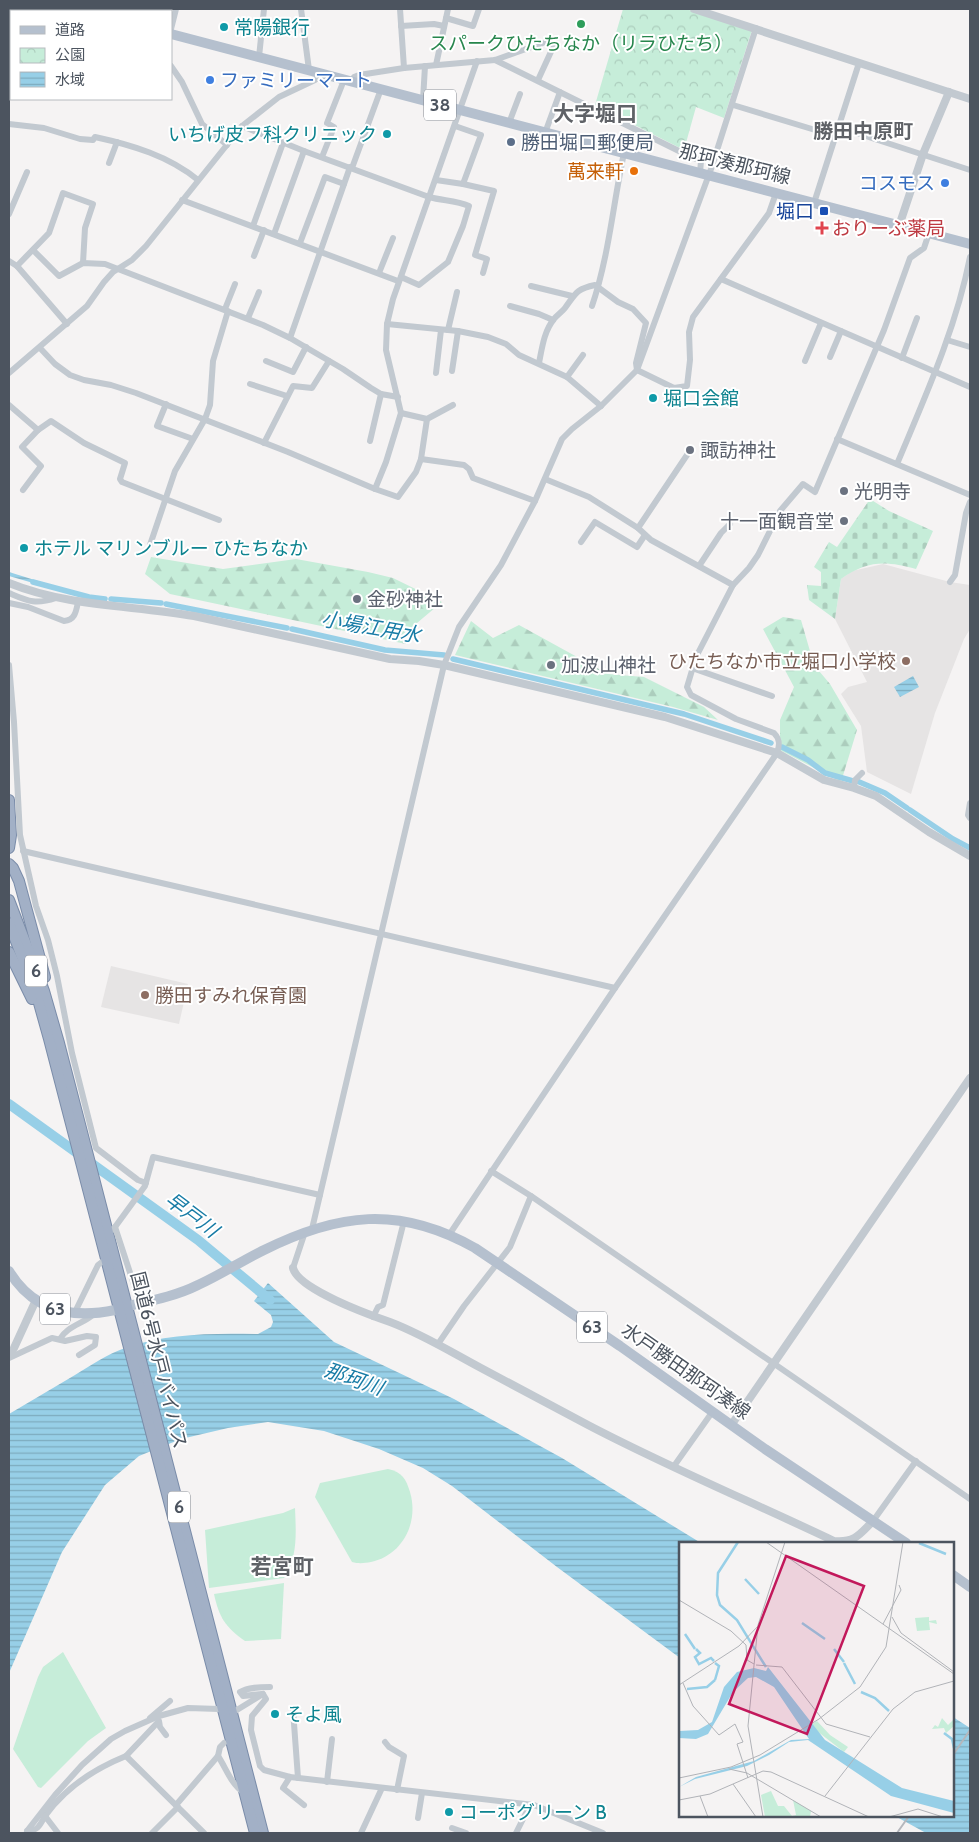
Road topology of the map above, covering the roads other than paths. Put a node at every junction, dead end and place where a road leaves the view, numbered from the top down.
1 (176, 9) edge
2 (264, 9) edge
3 (301, 9) edge
4 (400, 9) edge
5 (448, 9) edge
6 (479, 9) edge
7 (694, 9) edge
8 (446, 18) junction
9 (172, 25) edge
10 (401, 26) junction
11 (444, 26) junction
12 (756, 28) junction
13 (172, 34) edge
14 (259, 57) junction
15 (495, 60) junction
16 (477, 61) junction
17 (859, 63) junction
18 (436, 65) junction
19 (425, 66) junction
20 (172, 67) edge
21 (404, 68) junction
22 (309, 70) junction
23 (322, 74) junction
24 (538, 80) junction
25 (348, 81) junction
26 (381, 89) junction
27 (560, 92) junction
28 (949, 92) junction
29 (520, 94) dead end
30 (423, 100) junction
31 (970, 100) edge
32 (733, 105) junction
33 (460, 110) junction
34 (509, 123) junction
35 (9, 124) edge
36 (242, 126) junction
37 (455, 126) junction
38 (838, 127) junction
39 (545, 133) junction
40 (835, 136) junction
41 (117, 142) junction
42 (283, 143) junction
43 (227, 145) junction
44 (304, 151) junction
45 (624, 154) junction
46 (923, 154) junction
47 (322, 157) junction
48 (109, 163) dead end
49 (351, 168) junction
50 (970, 170) edge
51 (27, 172) dead end
52 (704, 174) junction
53 (198, 180) junction
54 (436, 180) junction
55 (344, 184) junction
56 (463, 184) junction
57 (776, 193) junction
58 (429, 196) junction
59 (182, 200) junction
60 (814, 202) junction
61 (9, 214) edge
62 (253, 226) junction
63 (900, 226) junction
64 (264, 230) junction
65 (929, 233) junction
66 (274, 234) junction
67 (393, 238) dead end
68 (300, 244) junction
69 (970, 244) edge
70 (33, 250) junction
71 (320, 251) junction
72 (254, 256) dead end
73 (970, 257) edge
74 (9, 261) edge
75 (83, 263) junction
76 (17, 266) junction
77 (118, 268) junction
78 (379, 273) junction
79 (483, 273) dead end
80 (400, 279) junction
81 (721, 280) junction
82 (235, 284) dead end
83 (531, 286) dead end
84 (598, 288) junction
85 (258, 292) dead end
86 (457, 292) dead end
87 (572, 296) junction
88 (510, 306) dead end
89 (592, 306) dead end
90 (227, 310) junction
91 (248, 318) junction
92 (917, 318) dead end
93 (553, 320) junction
94 (821, 323) junction
95 (67, 324) junction
96 (387, 324) junction
97 (444, 330) junction
98 (841, 331) junction
99 (458, 332) junction
100 (290, 338) junction
101 (947, 340) junction
102 (876, 346) junction
103 (306, 347) junction
104 (970, 347) edge
105 (40, 348) junction
106 (583, 355) dead end
107 (830, 357) dead end
108 (902, 358) junction
109 (266, 361) dead end
110 (329, 361) junction
111 (805, 361) dead end
112 (539, 363) junction
113 (638, 370) junction
114 (452, 371) dead end
115 (936, 371) junction
116 (9, 373) edge
117 (436, 373) dead end
118 (567, 377) junction
119 (250, 384) dead end
120 (970, 387) edge
121 (381, 394) junction
122 (287, 396) junction
123 (398, 397) junction
124 (9, 404) edge
125 (166, 404) junction
126 (453, 405) dead end
127 (601, 406) junction
128 (401, 413) junction
129 (205, 419) junction
130 (427, 419) junction
131 (38, 430) junction
132 (193, 439) junction
133 (837, 439) junction
134 (370, 441) dead end
135 (264, 443) junction
136 (687, 455) dead end
137 (421, 459) junction
138 (897, 464) junction
139 (545, 479) junction
140 (375, 489) junction
141 (24, 490) dead end
142 (970, 495) edge
143 (165, 500) junction
144 (535, 501) junction
145 (970, 502) edge
146 (219, 520) dead end
147 (730, 524) dead end
148 (638, 528) junction
149 (964, 528) junction
150 (645, 535) junction
151 (970, 535) edge
152 (581, 542) dead end
153 (150, 545) dead end
154 (698, 566) junction
155 (950, 582) dead end
156 (9, 583) edge
157 (733, 585) junction
158 (9, 593) edge
159 (56, 598) junction
160 (78, 602) junction
161 (9, 603) edge
162 (444, 665) junction
163 (9, 666) edge
164 (692, 668) junction
165 (772, 696) dead end
166 (777, 753) junction
167 (862, 773) dead end
168 (854, 788) junction
169 (9, 800) edge
170 (970, 803) edge
171 (970, 818) edge
172 (15, 835) junction
173 (9, 848) edge
174 (23, 852) junction
175 (970, 856) edge
176 (26, 864) junction
177 (11, 866) edge
178 (9, 900) edge
179 (9, 923) edge
180 (380, 934) junction
181 (9, 952) edge
182 (615, 988) junction
183 (54, 1041) junction
184 (970, 1078) edge
185 (79, 1137) junction
186 (491, 1171) junction
187 (146, 1185) junction
188 (320, 1195) junction
189 (530, 1196) junction
190 (404, 1221) junction
191 (112, 1230) junction
192 (309, 1230) junction
193 (449, 1235) junction
194 (107, 1258) junction
195 (498, 1263) junction
196 (293, 1268) joint
197 (9, 1271) edge
198 (36, 1300) junction
199 (136, 1304) joint
200 (115, 1310) dead end
201 (74, 1314) junction
202 (94, 1314) junction
203 (373, 1317) junction
204 (127, 1321) junction
205 (60, 1339) junction
206 (438, 1344) junction
207 (79, 1355) dead end
208 (9, 1356) edge
209 (774, 1364) junction
210 (713, 1411) junction
211 (732, 1424) junction
212 (916, 1461) junction
213 (674, 1466) junction
214 (970, 1499) edge
215 (873, 1521) junction
216 (904, 1542) edge
217 (954, 1576) edge
218 (970, 1587) edge
219 (270, 1686) dead end
220 (263, 1694) junction
221 (170, 1701) dead end
222 (293, 1710) dead end
223 (228, 1711) junction
224 (159, 1718) junction
225 (148, 1720) junction
226 (251, 1720) junction
227 (243, 1725) dead end
228 (166, 1735) dead end
229 (332, 1739) dead end
230 (385, 1742) dead end
231 (224, 1743) dead end
232 (126, 1756) junction
233 (218, 1756) junction
234 (290, 1777) junction
235 (298, 1778) junction
236 (327, 1782) junction
237 (382, 1788) junction
238 (397, 1790) junction
239 (243, 1792) junction
240 (422, 1793) junction
241 (304, 1805) dead end
242 (530, 1805) junction
243 (177, 1806) junction
244 (45, 1816) junction
245 (418, 1818) dead end
246 (452, 1828) dead end
247 (58, 1833) edge
248 (152, 1833) edge
249 (204, 1833) edge
250 (254, 1833) edge
251 (263, 1833) edge
252 (361, 1833) edge
253 (466, 1833) edge
254 (516, 1833) edge
255 (603, 1833) edge

1 - 9 street
2 - 14 street
3 - 22 street
4 - 10 street
5 - 8 street
6 - 8 street
7 - 12 street
8 - 11 street
10 - 11 street
10 - 21 street
11 - 18 street
12 - 17 street
12 - 32 street
13 - 14 main road, 那珂湊那珂線 / 38
14 - 22 main road, 那珂湊那珂線 / 38
15 - 16 street
15 - 24 street
15 - 24 street
16 - 18 street
16 - 33 street
17 - 28 street
17 - 38 street
18 - 19 street
19 - 21 street
19 - 30 street
20 - 43 street
21 - 25 street
22 - 23 main road, 那珂湊那珂線 / 38
23 - 25 main road, 那珂湊那珂線 / 38
23 - 36 street
24 - 27 street
25 - 26 main road, 那珂湊那珂線 / 38
25 - 47 street
26 - 30 main road, 那珂湊那珂線 / 38
26 - 49 street
27 - 39 street
27 - 52 street
28 - 31 street
28 - 46 street
29 - 34 street
30 - 33 main road, 那珂湊那珂線 / 38
32 - 40 street
32 - 52 street
33 - 34 main road, 那珂湊那珂線 / 38
33 - 37 street
34 - 39 main road, 那珂湊那珂線 / 38
35 - 41 street
36 - 42 street
36 - 43 street
37 - 54 street
37 - 56 street
38 - 40 street
38 - 46 street
39 - 45 main road, 那珂湊那珂線 / 38
40 - 60 street
41 - 48 street
41 - 53 street
42 - 44 street
42 - 62 street
43 - 53 street
44 - 47 street
44 - 66 street
45 - 52 main road, 那珂湊那珂線 / 38
45 - 84 street
46 - 50 street
46 - 63 street
47 - 49 street
49 - 55 street
49 - 58 street
51 - 61 street
52 - 57 main road, 那珂湊那珂線 / 38
52 - 113 street
53 - 59 street
54 - 56 street
54 - 58 street
55 - 68 street
55 - 71 street
56 - 79 street
57 - 60 main road, 那珂湊那珂線 / 38
57 - 81 street
58 - 80 street
58 - 80 street
59 - 62 street
59 - 77 street
60 - 63 main road, 那珂湊那珂線 / 38
62 - 64 street
63 - 65 main road, 那珂湊那珂線 / 38
64 - 66 street
64 - 72 street
65 - 69 main road, 那珂湊那珂線 / 38
65 - 102 street
66 - 68 street
67 - 78 street
68 - 71 street
70 - 75 street
70 - 75 street
70 - 76 street
71 - 78 street
71 - 100 street
73 - 101 street
74 - 76 street
75 - 77 street
76 - 95 street
77 - 90 street
77 - 95 street
78 - 80 street
80 - 96 street
81 - 94 street
81 - 113 street
82 - 90 street
83 - 87 street
84 - 87 street
84 - 89 street
84 - 113 street
85 - 91 street
86 - 97 street
87 - 93 street
88 - 93 street
90 - 91 street
90 - 129 street
91 - 100 street
92 - 108 street
93 - 112 street
94 - 98 street
94 - 111 street
95 - 105 street
96 - 97 street
96 - 123 street
97 - 99 street
97 - 117 street
98 - 102 street
98 - 107 street
99 - 112 street
99 - 114 street
100 - 103 street
101 - 104 street
101 - 115 street
102 - 108 street
102 - 133 street
103 - 109 street
103 - 110 street
105 - 116 street
105 - 125 street
106 - 118 street
108 - 115 street
110 - 121 street
110 - 122 street
112 - 118 street
113 - 127 street
115 - 120 street
115 - 138 street
118 - 127 street
119 - 122 street
121 - 123 street
121 - 134 street
122 - 135 street
123 - 128 street
124 - 131 street
125 - 129 street
125 - 132 street
126 - 130 street
127 - 139 street
128 - 130 street
128 - 140 street
129 - 132 street
129 - 135 street
130 - 137 street
131 - 141 street
131 - 143 street
132 - 143 street
133 - 138 street
133 - 157 street
135 - 140 street
136 - 148 street
137 - 140 street
137 - 144 street
138 - 142 street
139 - 144 street
139 - 148 street
143 - 146 street
143 - 153 street
144 - 162 street
145 - 149 street
147 - 154 street
148 - 150 street
149 - 151 street
149 - 155 street
150 - 152 street
150 - 154 street
154 - 157 street
156 - 159 street
157 - 164 street
158 - 159 street
159 - 160 street
160 - 161 street
160 - 162 street
162 - 166 street
162 - 180 street
163 - 172 street
164 - 165 street
164 - 166 street
166 - 168 street
166 - 182 street
167 - 168 street
168 - 175 street
169 - 172 highway
170 - 171 street
172 - 173 highway
172 - 174 street
174 - 176 street
174 - 180 street
176 - 177 street
176 - 187 street
177 - 183 highway
178 - 183 highway, 国道6号水戸バイパス / 6
179 - 183 highway, 国道6号水戸バイパス / 6
180 - 182 street
180 - 188 street
181 - 183 highway
182 - 186 street
183 - 185 highway, 国道6号水戸バイパス / 6
184 - 209 street
185 - 191 highway, 国道6号水戸バイパス / 6
185 - 194 highway, 国道6号水戸バイパス / 6
186 - 189 street
186 - 193 street
187 - 188 street
187 - 191 street
188 - 192 street
189 - 195 street
189 - 209 street
190 - 192 main road, 水戸勝田那珂湊線 / 63
190 - 193 main road, 水戸勝田那珂湊線 / 63
190 - 203 street
191 - 199 street
191 - 204 highway, 国道6号水戸バイパス / 6
192 - 196 street
192 - 199 main road, 水戸勝田那珂湊線 / 63
193 - 195 main road, 水戸勝田那珂湊線 / 63
194 - 201 street
194 - 204 highway, 国道6号水戸バイパス / 6
195 - 206 street
195 - 210 main road, 水戸勝田那珂湊線 / 63
196 - 203 street
197 - 198 main road, 63
198 - 201 main road, 63
198 - 208 street
200 - 202 main road, 63
201 - 202 main road, 63
202 - 205 street
203 - 206 street
204 - 223 highway, 国道6号水戸バイパス / 6
205 - 207 street
205 - 208 street
206 - 213 street
209 - 211 street
209 - 212 street
210 - 211 main road, 水戸勝田那珂湊線 / 63
210 - 213 street
211 - 215 main road, 水戸勝田那珂湊線 / 63
212 - 214 street
212 - 215 street
213 - 215 street
215 - 216 main road, 水戸勝田那珂湊線 / 63
217 - 218 main road
219 - 220 street
220 - 223 street
220 - 226 street
221 - 225 street
222 - 235 street
223 - 224 street
223 - 239 highway, 国道6号水戸バイパス / 6
223 - 251 highway, 国道6号水戸バイパス / 6
224 - 225 street
224 - 228 street
224 - 232 street
225 - 244 street
226 - 227 street
226 - 234 street
229 - 236 street
230 - 238 street
231 - 233 street
232 - 243 street
232 - 244 street
233 - 239 street
233 - 243 street
234 - 235 street
234 - 241 street
235 - 236 street
236 - 237 street
237 - 238 street
237 - 252 street
238 - 240 street
239 - 250 highway, 国道6号水戸バイパス / 6
240 - 242 street
240 - 245 street
242 - 254 street
242 - 255 street
243 - 248 street
243 - 249 street
244 - 247 street
246 - 253 street

